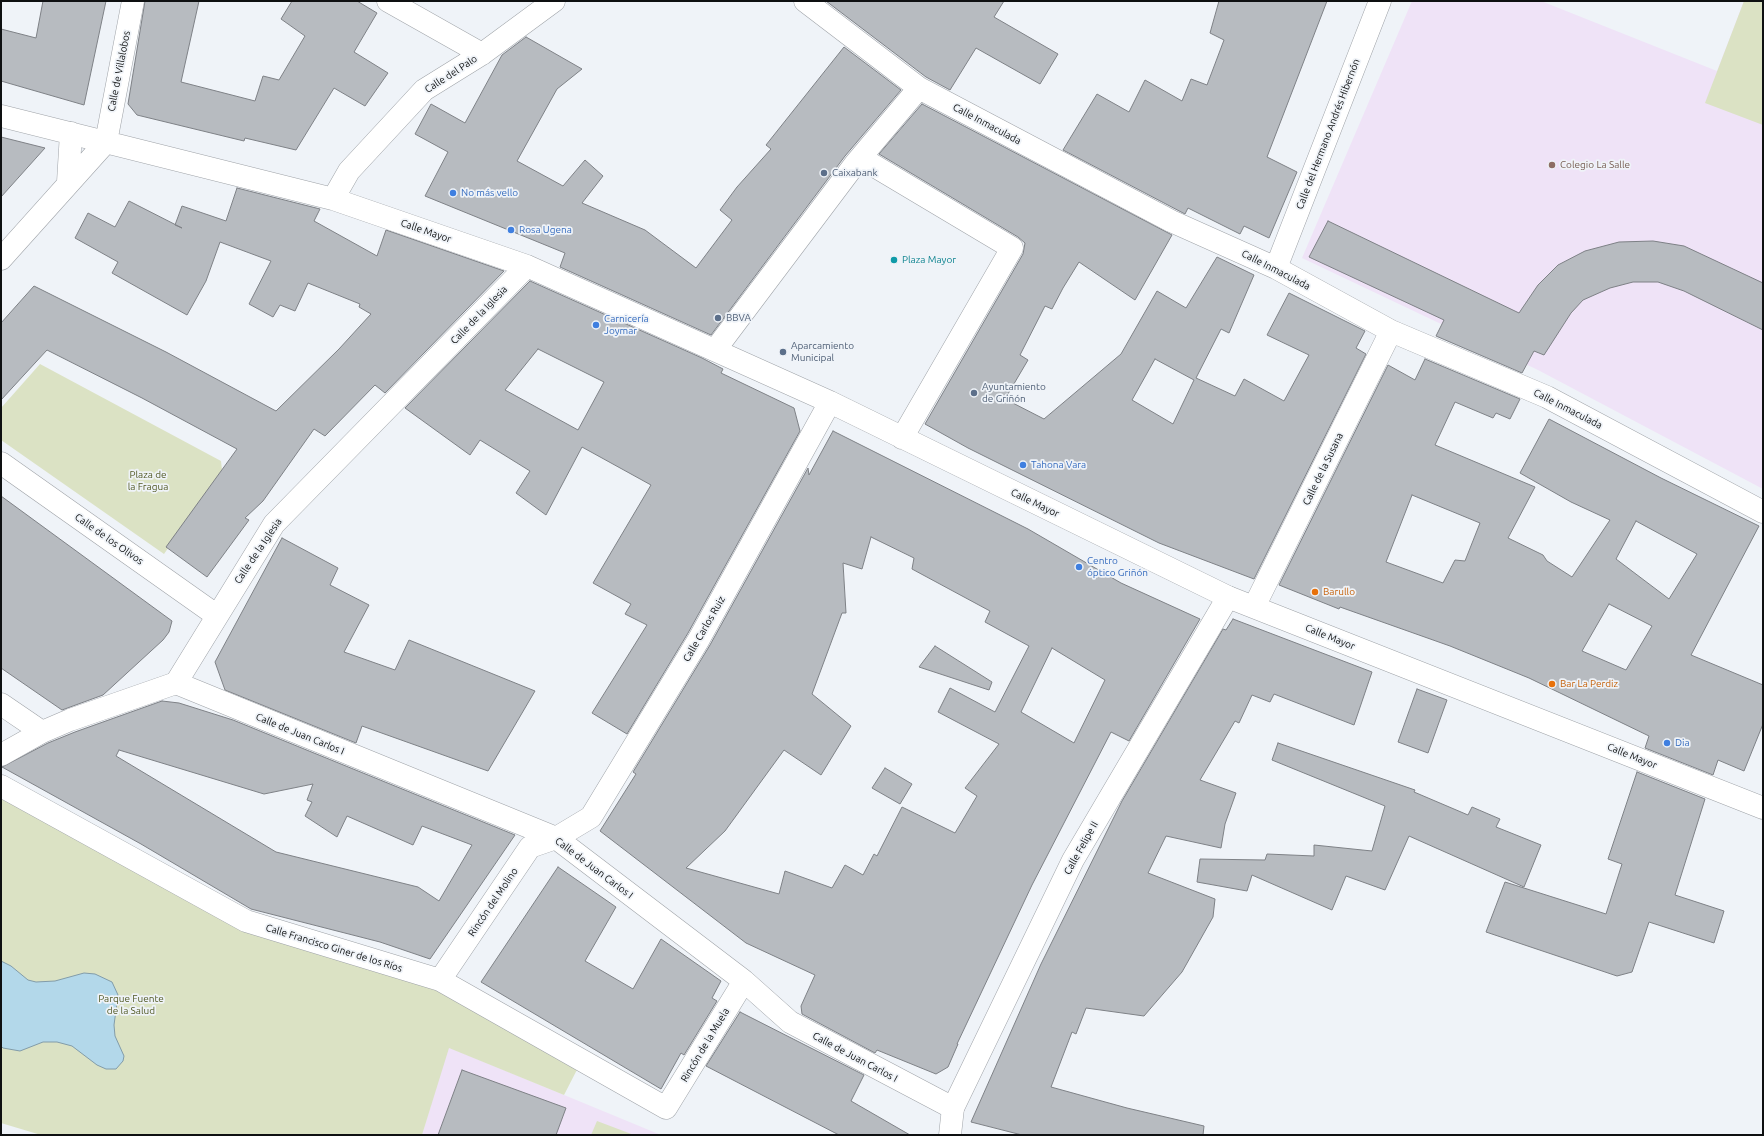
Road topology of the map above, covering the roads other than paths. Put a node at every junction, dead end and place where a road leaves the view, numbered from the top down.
1 (133, 1) edge
2 (388, 1) edge
3 (554, 1) edge
4 (805, 1) edge
5 (1380, 1) edge
6 (482, 54) junction
7 (920, 88) junction
8 (1, 116) edge
9 (71, 133) junction
10 (106, 142) junction
11 (860, 158) junction
12 (68, 182) junction
13 (333, 199) junction
14 (1, 259) edge
15 (527, 266) junction
16 (1276, 268) junction
17 (1392, 331) junction
18 (724, 354) junction
19 (830, 402) junction
20 (905, 440) junction
21 (1, 463) edge
22 (1763, 512) edge
23 (1228, 598) junction
24 (1254, 607) junction
25 (216, 615) junction
26 (176, 683) junction
27 (1, 704) edge
28 (42, 732) junction
29 (1, 755) edge
30 (1, 786) edge
31 (1763, 808) edge
32 (556, 838) junction
33 (440, 980) junction
34 (744, 981) junction
35 (666, 1108) joint
36 (953, 1108) junction
37 (950, 1135) edge

1 - 10 street, Calle de Villalobos
2 - 6 street
3 - 6 street, Calle del Palo
4 - 7 street, Calle Inmaculada
5 - 16 street, Calle del Hermano Andrés Hibernón
6 - 13 street, Calle del Palo
7 - 11 street
7 - 16 street, Calle Inmaculada
8 - 9 street, Calle Mayor
9 - 10 street, Calle Mayor
9 - 12 street
10 - 12 street
10 - 13 street, Calle Mayor
11 - 18 street
11 - 20 street
12 - 14 street
13 - 15 street, Calle Mayor
15 - 18 street, Calle Mayor
15 - 25 street, Calle de la Iglesia
16 - 17 street, Calle Inmaculada
17 - 22 street, Calle Inmaculada
17 - 24 street, Calle de la Susana
18 - 19 street, Calle Mayor
19 - 20 street, Calle Mayor
19 - 32 street, Calle Carlos Ruiz
20 - 23 street, Calle Mayor
21 - 25 street, Calle de los Olivos
23 - 24 street, Calle Mayor
23 - 36 street, Calle Felipe II
24 - 31 street, Calle Mayor
25 - 26 street, Calle de la Iglesia
26 - 28 street
26 - 32 street, Calle de Juan Carlos I
27 - 28 street
28 - 29 street
30 - 33 street, Calle Francisco Giner de los Ríos
32 - 33 street, Rincón del Molino
32 - 34 street, Calle de Juan Carlos I
33 - 35 street, Calle Francisco Giner de los Ríos
34 - 35 street, Rincón de la Muela
34 - 36 street, Calle de Juan Carlos I
36 - 37 street, Calle Felipe II

